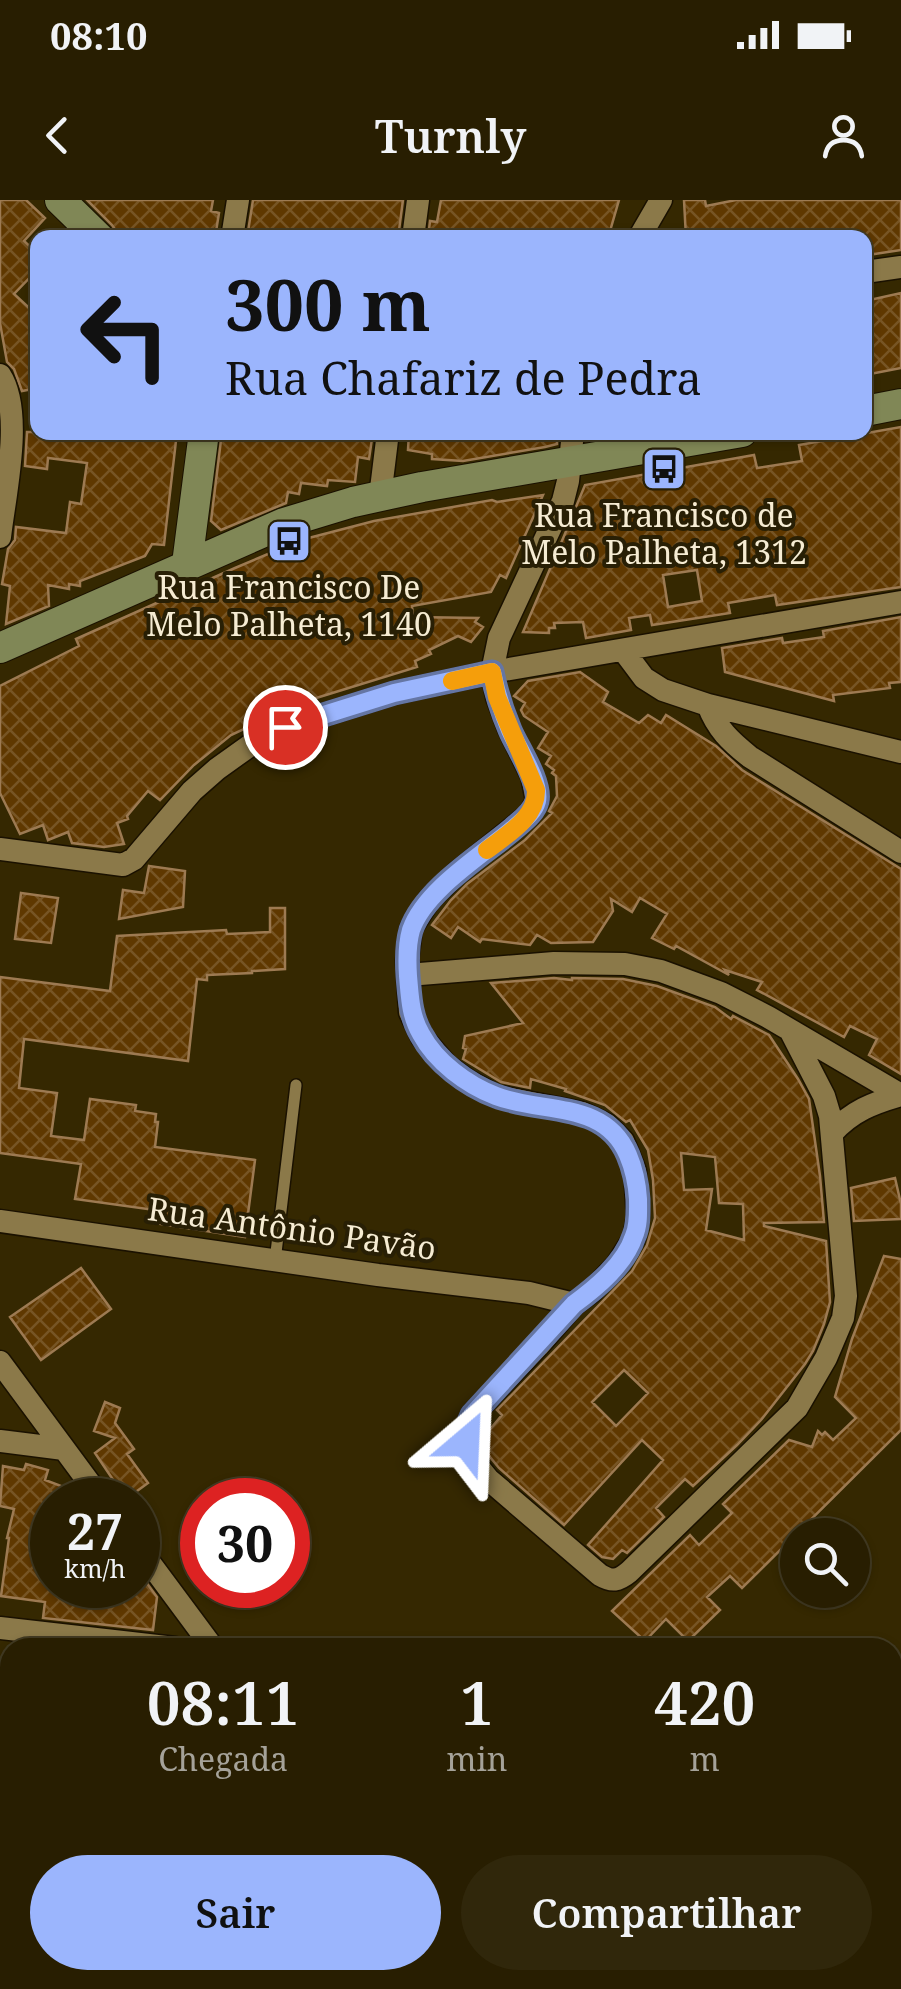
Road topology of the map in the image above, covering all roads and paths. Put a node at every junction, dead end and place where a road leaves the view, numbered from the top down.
1 (60, 200) edge
2 (238, 200) edge
3 (418, 200) edge
4 (661, 200) edge
5 (91, 230) edge
6 (233, 230) edge
7 (414, 230) edge
8 (644, 230) edge
9 (901, 267) edge
10 (872, 271) edge
11 (0, 376) edge
12 (901, 404) edge
13 (872, 410) edge
14 (203, 440) edge
15 (387, 440) edge
16 (656, 440) edge
17 (571, 448) edge
18 (380, 497) junction
19 (0, 537) edge
20 (187, 564) junction
21 (901, 602) edge
22 (0, 648) edge
23 (624, 650) junction
24 (492, 672) junction
25 (708, 705) junction
26 (901, 752) edge
27 (0, 849) edge
28 (901, 852) edge
29 (408, 975) junction
30 (791, 1032) junction
31 (296, 1085) dead end
32 (901, 1095) edge
33 (832, 1133) junction
34 (0, 1222) edge
35 (275, 1260) junction
36 (574, 1304) junction
37 (0, 1362) edge
38 (0, 1441) edge
39 (64, 1449) junction
40 (86, 1478) edge
41 (160, 1577) edge
42 (0, 1628) edge
43 (87, 1638) edge
44 (205, 1638) edge

1 - 5 main road
2 - 6 street
3 - 7 street
4 - 8 street
9 - 10 street
11 - 19 street
12 - 13 main road
14 - 20 main road
15 - 18 street
16 - 17 main road
17 - 18 main road
17 - 24 street
18 - 20 main road
20 - 22 main road
21 - 23 street
23 - 24 street
23 - 25 street
24 - 27 street
24 - 29 street
25 - 26 street
25 - 28 street
29 - 30 street
29 - 36 street
30 - 32 street
30 - 33 street
31 - 35 lane
32 - 33 street
33 - 36 street
34 - 35 street, Rua Antônio Pavão
35 - 36 street, Rua Antônio Pavão
37 - 39 street
38 - 39 street
39 - 40 street
41 - 44 street
42 - 43 street

